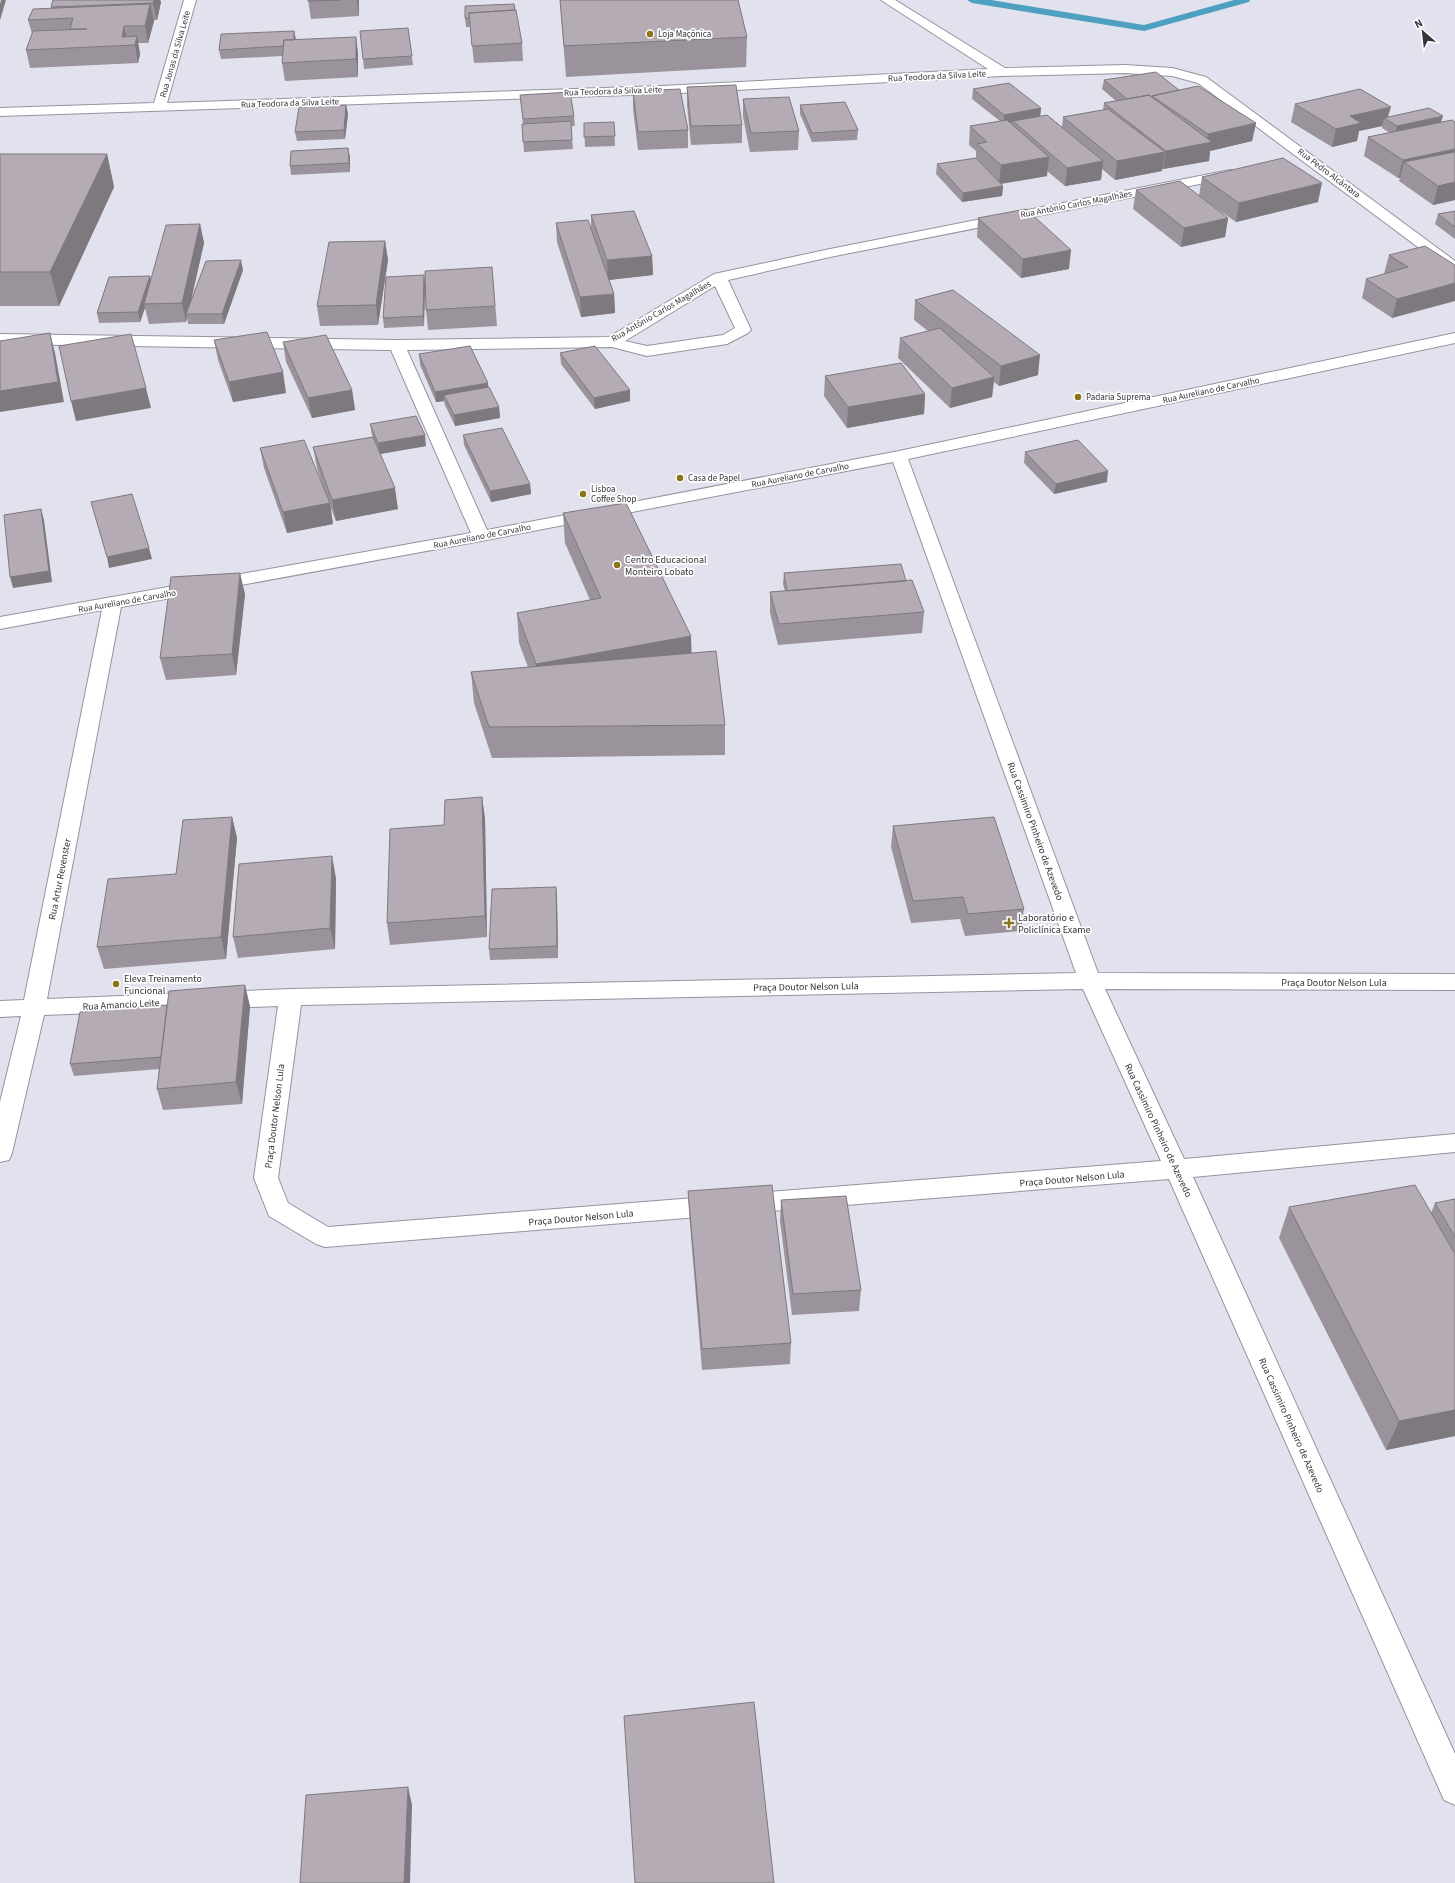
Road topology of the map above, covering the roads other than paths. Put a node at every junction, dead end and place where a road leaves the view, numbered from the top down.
1 (190, 0) edge
2 (887, 0) edge
3 (1002, 72) junction
4 (1202, 80) joint
5 (159, 107) junction
6 (0, 112) edge
7 (1310, 159) junction
8 (1287, 163) edge
9 (1240, 172) edge
10 (1455, 268) edge
11 (719, 277) junction
12 (1455, 338) edge
13 (0, 340) edge
14 (612, 342) junction
15 (397, 345) junction
16 (899, 456) junction
17 (481, 536) junction
18 (113, 603) junction
19 (0, 623) edge
20 (1090, 981) junction
21 (1455, 982) edge
22 (291, 997) junction
23 (34, 1008) junction
24 (0, 1009) edge
25 (1455, 1143) edge
26 (0, 1153) edge
27 (1177, 1169) junction
28 (1455, 1789) edge

1 - 5 street, Rua Jonas da Silva Leite
2 - 3 street
3 - 4 street, Rua Teodora da Silva Leite
3 - 5 street, Rua Teodora da Silva Leite
4 - 7 street, Rua Pedro Alcântara
5 - 6 street, Rua Teodora da Silva Leite
7 - 8 street
7 - 10 street, Rua Pedro Alcântara
9 - 11 street, Rua Antônio Carlos Magalhães
11 - 14 street, Rua Antônio Carlos Magalhães
11 - 14 street
12 - 16 street, Rua Aureliano de Carvalho
13 - 15 street, Rua Antônio Carlos Magalhães
14 - 15 street, Rua Antônio Carlos Magalhães
15 - 17 street
16 - 17 street, Rua Aureliano de Carvalho
16 - 20 street, Rua Cassimiro Pinheiro de Azevedo
17 - 18 street, Rua Aureliano de Carvalho
18 - 19 street, Rua Aureliano de Carvalho
18 - 23 street, Rua Artur Revenster
20 - 21 street, Praça Doutor Nelson Lula
20 - 22 street, Praça Doutor Nelson Lula
20 - 27 street, Rua Cassimiro Pinheiro de Azevedo
22 - 23 street, Rua Amancio Leite
22 - 27 street, Praça Doutor Nelson Lula
23 - 24 street, Rua Amancio Leite
23 - 26 street, Rua Artur Revenster
25 - 27 street, Praça Doutor Nelson Lula
27 - 28 street, Rua Cassimiro Pinheiro de Azevedo

